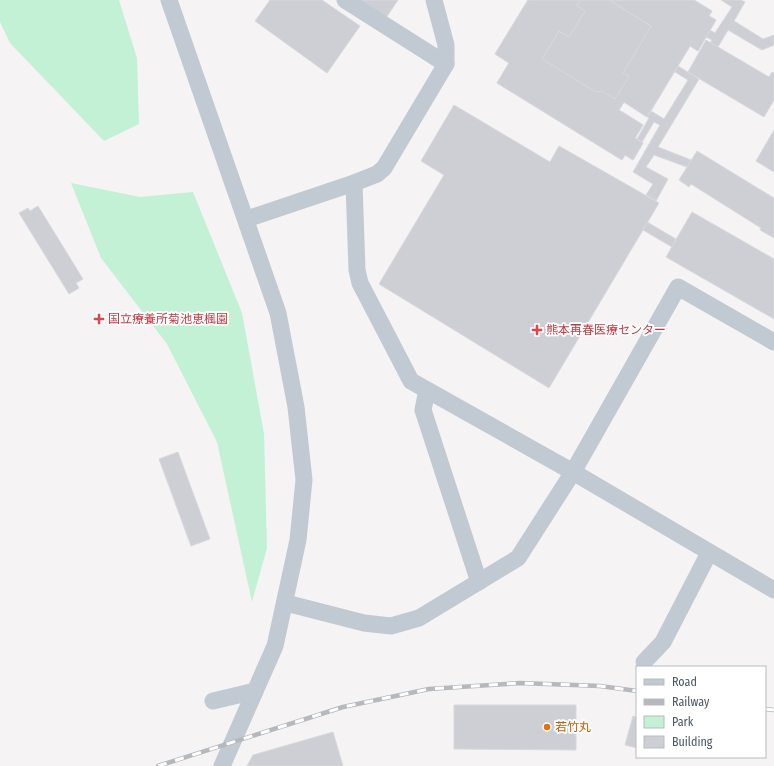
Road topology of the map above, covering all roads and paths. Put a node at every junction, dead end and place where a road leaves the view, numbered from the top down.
1 (168, 0) edge
2 (346, 0) edge
3 (434, 0) edge
4 (446, 64) junction
5 (354, 183) junction
6 (247, 219) junction
7 (774, 342) edge
8 (426, 390) junction
9 (573, 472) junction
10 (709, 553) junction
11 (479, 582) junction
12 (774, 590) edge
13 (286, 603) junction
14 (644, 662) dead end
15 (255, 690) junction
16 (213, 701) dead end
17 (222, 766) edge

1 - 6 street
2 - 4 street
3 - 4 street
4 - 5 street
5 - 6 street
5 - 8 street
6 - 13 street
7 - 9 street
8 - 9 street
8 - 11 street
9 - 10 street
9 - 11 street
10 - 12 street
10 - 14 street
11 - 13 street
13 - 15 street
15 - 16 street
15 - 17 street

